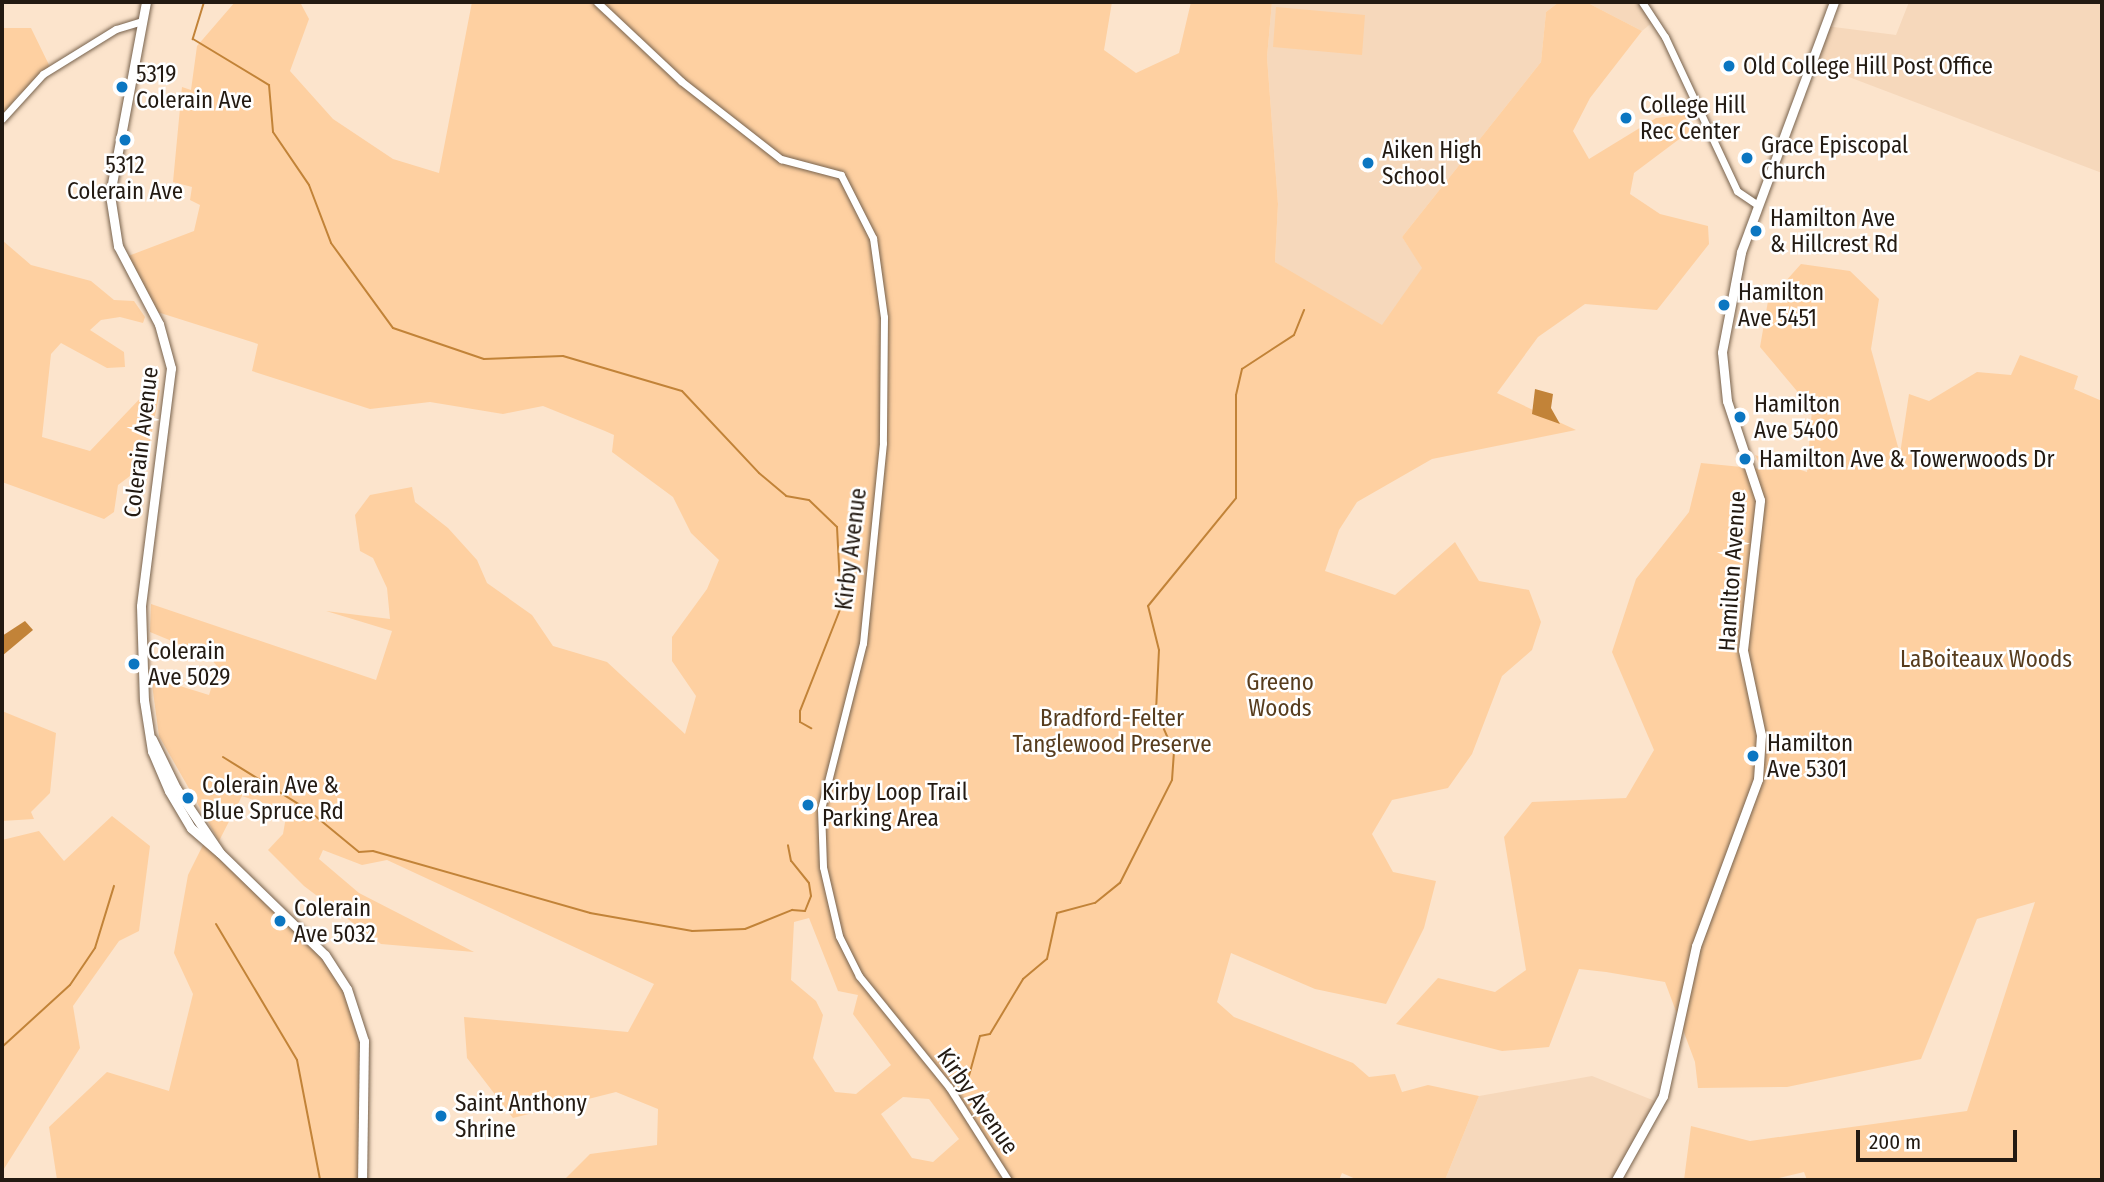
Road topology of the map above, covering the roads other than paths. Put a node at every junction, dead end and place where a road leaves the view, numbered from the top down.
1 (146, 2) edge
2 (597, 2) edge
3 (1642, 2) edge
4 (1834, 2) edge
5 (142, 21) junction
6 (2, 119) edge
7 (1758, 205) junction
8 (362, 1180) edge
9 (1008, 1180) edge
10 (1616, 1180) edge

1 - 5 main road, Colerain Avenue
2 - 9 street, Kirby Avenue
3 - 7 street
4 - 7 main road, Hamilton Avenue
5 - 6 street
5 - 8 main road, Colerain Avenue
7 - 10 main road, Hamilton Avenue

